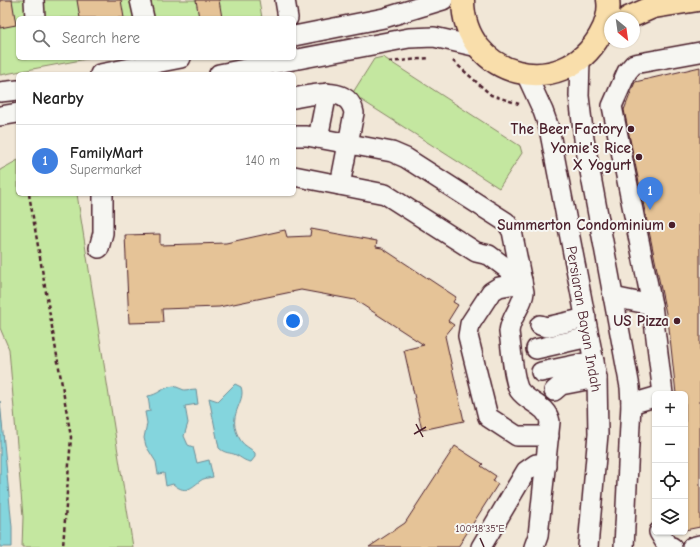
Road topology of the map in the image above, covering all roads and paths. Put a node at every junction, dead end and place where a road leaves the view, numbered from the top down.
1 (34, 0) edge
2 (140, 0) edge
3 (285, 0) edge
4 (443, 0) edge
5 (464, 0) edge
6 (608, 0) edge
7 (698, 0) edge
8 (661, 4) edge
9 (608, 12) edge
10 (640, 13) edge
11 (35, 16) edge
12 (144, 16) edge
13 (288, 16) edge
14 (604, 31) edge
15 (296, 36) edge
16 (478, 46) junction
17 (700, 52) edge
18 (434, 57) dead end
19 (447, 60) dead end
20 (580, 60) junction
21 (153, 61) edge
22 (387, 63) dead end
23 (263, 70) edge
24 (108, 72) edge
25 (240, 72) edge
26 (526, 74) junction
27 (16, 90) edge
28 (0, 92) edge
29 (327, 93) junction
30 (296, 98) edge
31 (524, 109) dead end
32 (16, 113) edge
33 (0, 116) edge
34 (296, 136) edge
35 (318, 138) junction
36 (348, 143) junction
37 (296, 176) edge
38 (340, 185) junction
39 (29, 196) edge
40 (103, 196) edge
41 (99, 248) dead end
42 (522, 282) junction
43 (613, 297) junction
44 (652, 305) junction
45 (518, 308) junction
46 (586, 318) junction
47 (589, 337) junction
48 (526, 351) junction
49 (595, 369) junction
50 (530, 374) junction
51 (663, 391) edge
52 (652, 398) edge
53 (549, 399) junction
54 (632, 404) junction
55 (549, 436) junction
56 (546, 465) junction
57 (661, 535) edge
58 (700, 545) edge
59 (63, 547) edge
60 (481, 547) edge
61 (534, 547) edge
62 (588, 547) edge
63 (624, 547) edge
64 (672, 547) edge
65 (692, 547) edge

1 - 11 street
2 - 12 street
3 - 13 street
4 - 15 street
5 - 16 main road
6 - 9 main road
7 - 8 main road
8 - 10 main road
14 - 20 main road
16 - 23 street
16 - 26 main road
17 - 44 street
18 - 22 path
19 - 31 path
20 - 26 main road
20 - 43 street
21 - 24 street
23 - 25 street
26 - 46 street, Persiaran Bayan Indah
27 - 28 street
29 - 30 street
29 - 35 street
29 - 36 street
32 - 33 street
34 - 35 street
35 - 36 street
36 - 38 street
36 - 42 street
37 - 38 street
38 - 42 street
39 - 59 path
40 - 41 street
42 - 45 street
42 - 55 street
43 - 44 street
43 - 54 street
44 - 51 street
45 - 46 street
45 - 48 street
46 - 47 street, Persiaran Bayan Indah
47 - 48 street
47 - 49 street, Persiaran Bayan Indah
48 - 50 street
49 - 50 street
49 - 53 street
49 - 62 street, Persiaran Bayan Indah
50 - 53 street
52 - 54 street
53 - 55 street
54 - 63 street
55 - 56 street
56 - 60 street
56 - 61 street
57 - 64 street
58 - 65 street

